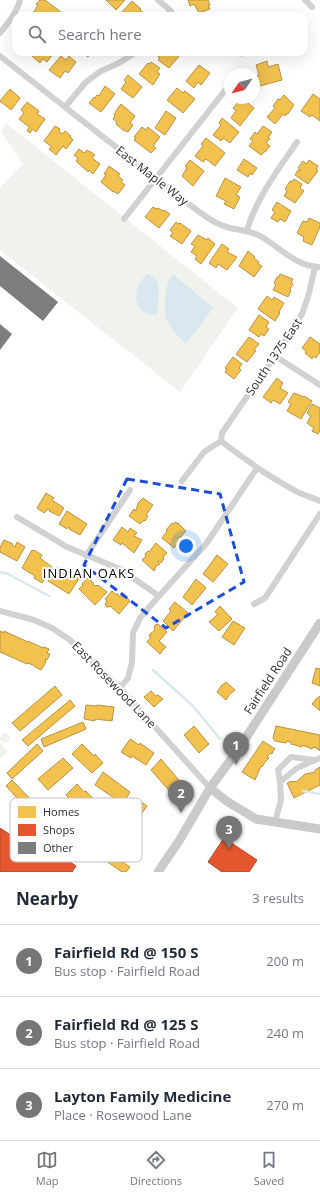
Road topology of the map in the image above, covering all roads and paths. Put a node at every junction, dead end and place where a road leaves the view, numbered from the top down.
1 (20, 0) edge
2 (158, 0) edge
3 (305, 0) edge
4 (312, 7) dead end
5 (14, 12) edge
6 (167, 12) edge
7 (12, 17) edge
8 (0, 33) edge
9 (0, 56) edge
10 (130, 56) edge
11 (224, 92) edge
12 (65, 107) junction
13 (296, 142) dead end
14 (157, 178) junction
15 (124, 219) dead end
16 (247, 230) junction
17 (317, 267) edge
18 (275, 356) junction
19 (320, 385) edge
20 (221, 441) junction
21 (257, 468) junction
22 (182, 481) dead end
23 (130, 490) dead end
24 (320, 501) edge
25 (320, 514) edge
26 (17, 516) dead end
27 (86, 556) junction
28 (159, 596) junction
29 (254, 604) dead end
30 (0, 611) edge
31 (320, 622) edge
32 (120, 688) junction
33 (317, 759) edge
34 (280, 782) junction
35 (210, 788) junction
36 (275, 822) junction
37 (320, 829) edge
38 (158, 872) edge

1 - 5 street
2 - 6 street
3 - 4 street
7 - 8 street
9 - 12 street, East Maple Way
10 - 12 street
11 - 14 street
12 - 14 street, East Maple Way
13 - 16 street
14 - 15 street
14 - 16 street, East Maple Way
16 - 17 street, East Maple Way
17 - 18 street, South 1375 East
18 - 19 street
18 - 20 street, South 1375 East
20 - 21 street
20 - 22 street
21 - 24 street
21 - 28 street
23 - 27 street
25 - 29 street
26 - 27 street
27 - 28 street
28 - 32 street
30 - 32 street, East Rosewood Lane
31 - 35 street, Fairfield Road
32 - 35 street, East Rosewood Lane
33 - 34 street
33 - 34 street
34 - 36 street
35 - 36 street
35 - 38 street, Fairfield Road
36 - 37 street

